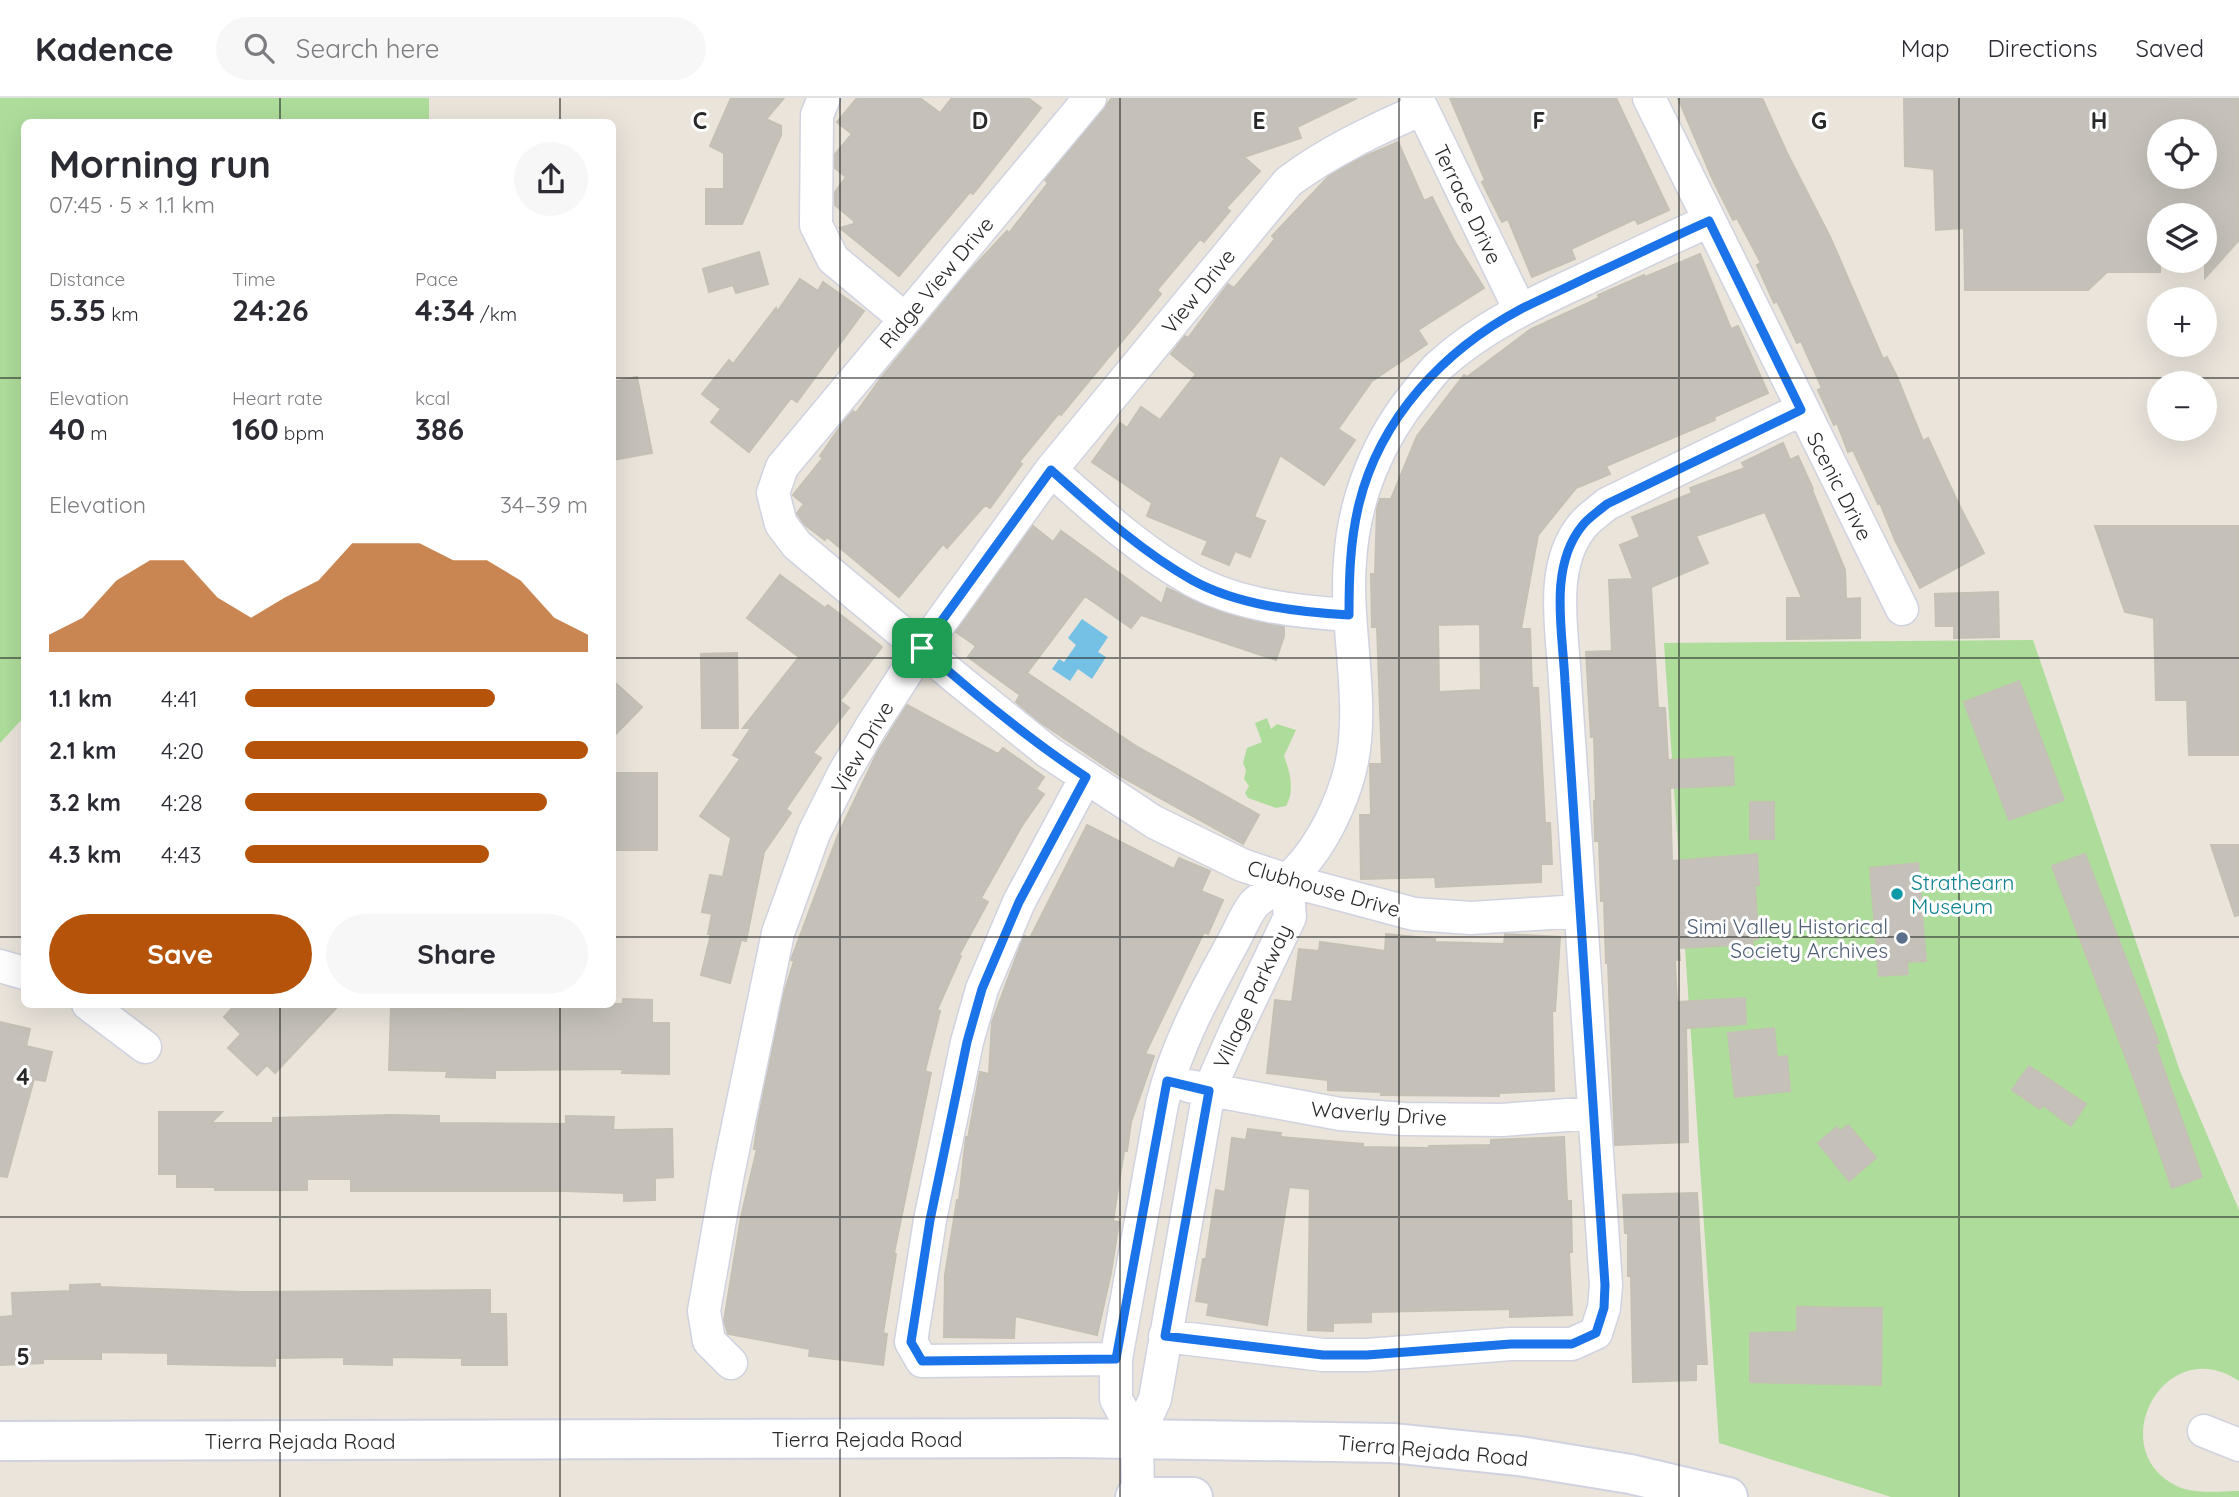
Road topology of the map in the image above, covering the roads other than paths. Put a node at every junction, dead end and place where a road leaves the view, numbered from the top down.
1 (824, 98) edge
2 (1090, 98) edge
3 (1649, 98) edge
4 (1420, 103) edge
5 (1709, 221) junction
6 (1520, 310) junction
7 (905, 319) junction
8 (1801, 410) junction
9 (782, 467) joint
10 (1051, 470) junction
11 (1902, 609) dead end
12 (1349, 615) junction
13 (922, 648) junction
14 (1086, 777) junction
15 (1287, 880) junction
16 (1580, 911) junction
17 (0, 965) edge
18 (21, 972) edge
19 (93, 1008) edge
20 (145, 1047) dead end
21 (1167, 1081) junction
22 (1209, 1091) junction
23 (1593, 1113) junction
24 (1165, 1336) junction
25 (1116, 1359) junction
26 (731, 1363) dead end
27 (2204, 1431) dead end
28 (1137, 1438) junction
29 (0, 1441) edge
30 (2239, 1445) edge
31 (1136, 1497) edge
32 (1193, 1497) edge
33 (1728, 1497) edge

1 - 7 street
2 - 7 street, Ridge View Drive
3 - 5 street, Scenic Drive
4 - 6 street, Terrace Drive
4 - 10 street, View Drive
5 - 6 street, Village Parkway
5 - 8 street, Scenic Drive
6 - 12 street, Village Parkway
7 - 9 street, Ridge View Drive
8 - 11 street, Scenic Drive
8 - 16 street
9 - 13 street, Clubhouse Drive
10 - 12 street
10 - 13 street, View Drive
12 - 15 street, Village Parkway
13 - 14 street, Clubhouse Drive
13 - 26 street, View Drive
14 - 15 street, Clubhouse Drive
14 - 25 street
15 - 16 street, Clubhouse Drive
15 - 21 street, Village Parkway
15 - 22 street, Village Parkway
16 - 23 street
17 - 18 street
19 - 20 street
21 - 22 street, Waverly Drive
21 - 25 street, Village Parkway
22 - 23 street, Waverly Drive
22 - 24 street, Village Parkway
23 - 24 street
24 - 28 street, Village Parkway
25 - 28 street, Village Parkway
27 - 30 street
28 - 29 main road, Tierra Rejada Road
28 - 31 street, Village Parkway
28 - 33 main road, Tierra Rejada Road
31 - 32 main road

